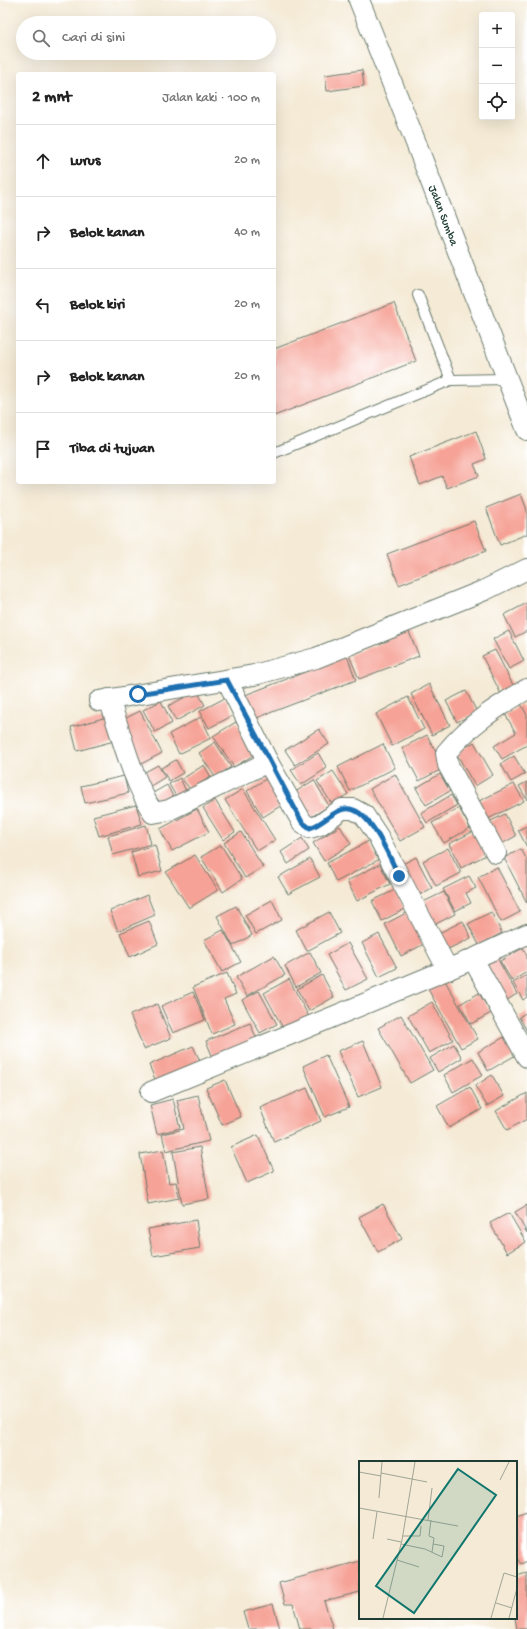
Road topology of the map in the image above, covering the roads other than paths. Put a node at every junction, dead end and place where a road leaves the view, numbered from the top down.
1 (359, 0) edge
2 (418, 295) dead end
3 (507, 379) junction
4 (451, 380) junction
5 (527, 430) edge
6 (276, 452) edge
7 (527, 570) edge
8 (227, 680) junction
9 (527, 689) edge
10 (268, 762) junction
11 (496, 853) dead end
12 (527, 934) edge
13 (473, 959) junction
14 (448, 970) junction
15 (527, 1056) edge
16 (151, 1092) dead end

1 - 3 street, Jalan Sumba
2 - 4 lane
3 - 4 lane
3 - 5 street, Jalan Sumba
4 - 6 lane
7 - 8 street
8 - 10 street
8 - 10 street
9 - 11 street
10 - 14 street
12 - 13 street
13 - 14 street
13 - 15 street
14 - 16 street

